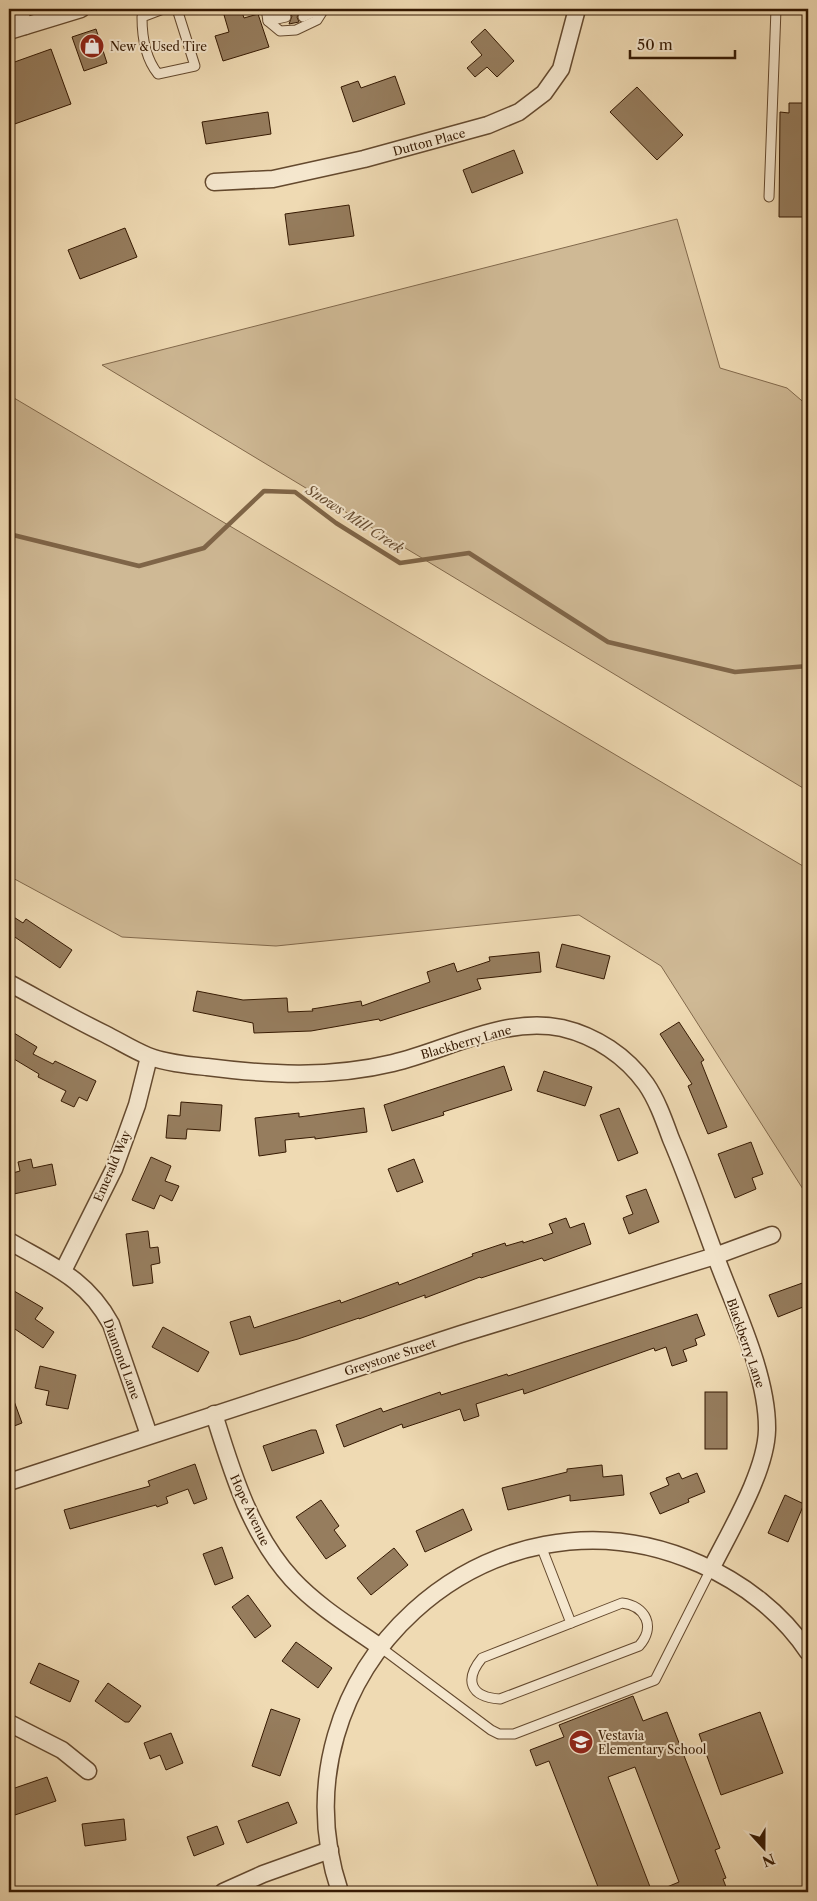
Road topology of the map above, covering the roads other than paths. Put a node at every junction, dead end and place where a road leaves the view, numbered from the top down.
1 (18, 9) edge
2 (81, 9) edge
3 (163, 9) edge
4 (177, 9) edge
5 (323, 9) edge
6 (577, 9) edge
7 (776, 9) edge
8 (304, 12) edge
9 (286, 16) edge
10 (269, 17) edge
11 (25, 26) junction
12 (9, 31) edge
13 (214, 182) dead end
14 (769, 197) dead end
15 (9, 983) edge
16 (149, 1056) junction
17 (772, 1235) dead end
18 (9, 1241) edge
19 (715, 1256) junction
20 (63, 1271) junction
21 (214, 1414) junction
22 (149, 1435) junction
23 (9, 1482) edge
24 (541, 1546) junction
25 (711, 1569) junction
26 (571, 1623) junction
27 (380, 1647) junction
28 (808, 1652) edge
29 (10, 1726) edge
30 (88, 1771) dead end
31 (330, 1850) junction
32 (223, 1892) edge
33 (340, 1892) edge

1 - 11 street
2 - 11 street
3 - 4 lane
5 - 8 lane
5 - 10 lane
6 - 13 street, Dutton Place
7 - 14 lane
9 - 10 lane
9 - 10 lane
11 - 12 street
15 - 16 street, Blackberry Lane
16 - 19 street, Blackberry Lane
16 - 20 street, Emerald Way
17 - 19 street, Greystone Street
18 - 20 street, Diamond Lane
19 - 21 street, Greystone Street
19 - 25 street, Blackberry Lane
20 - 22 street, Diamond Lane
21 - 22 street, Greystone Street
21 - 27 street, Hope Avenue
22 - 23 street, Greystone Street
24 - 25 street
24 - 26 lane
24 - 27 street
25 - 27 lane
25 - 28 street
26 - 26 lane
27 - 31 street
29 - 30 street
31 - 32 street
31 - 33 street

